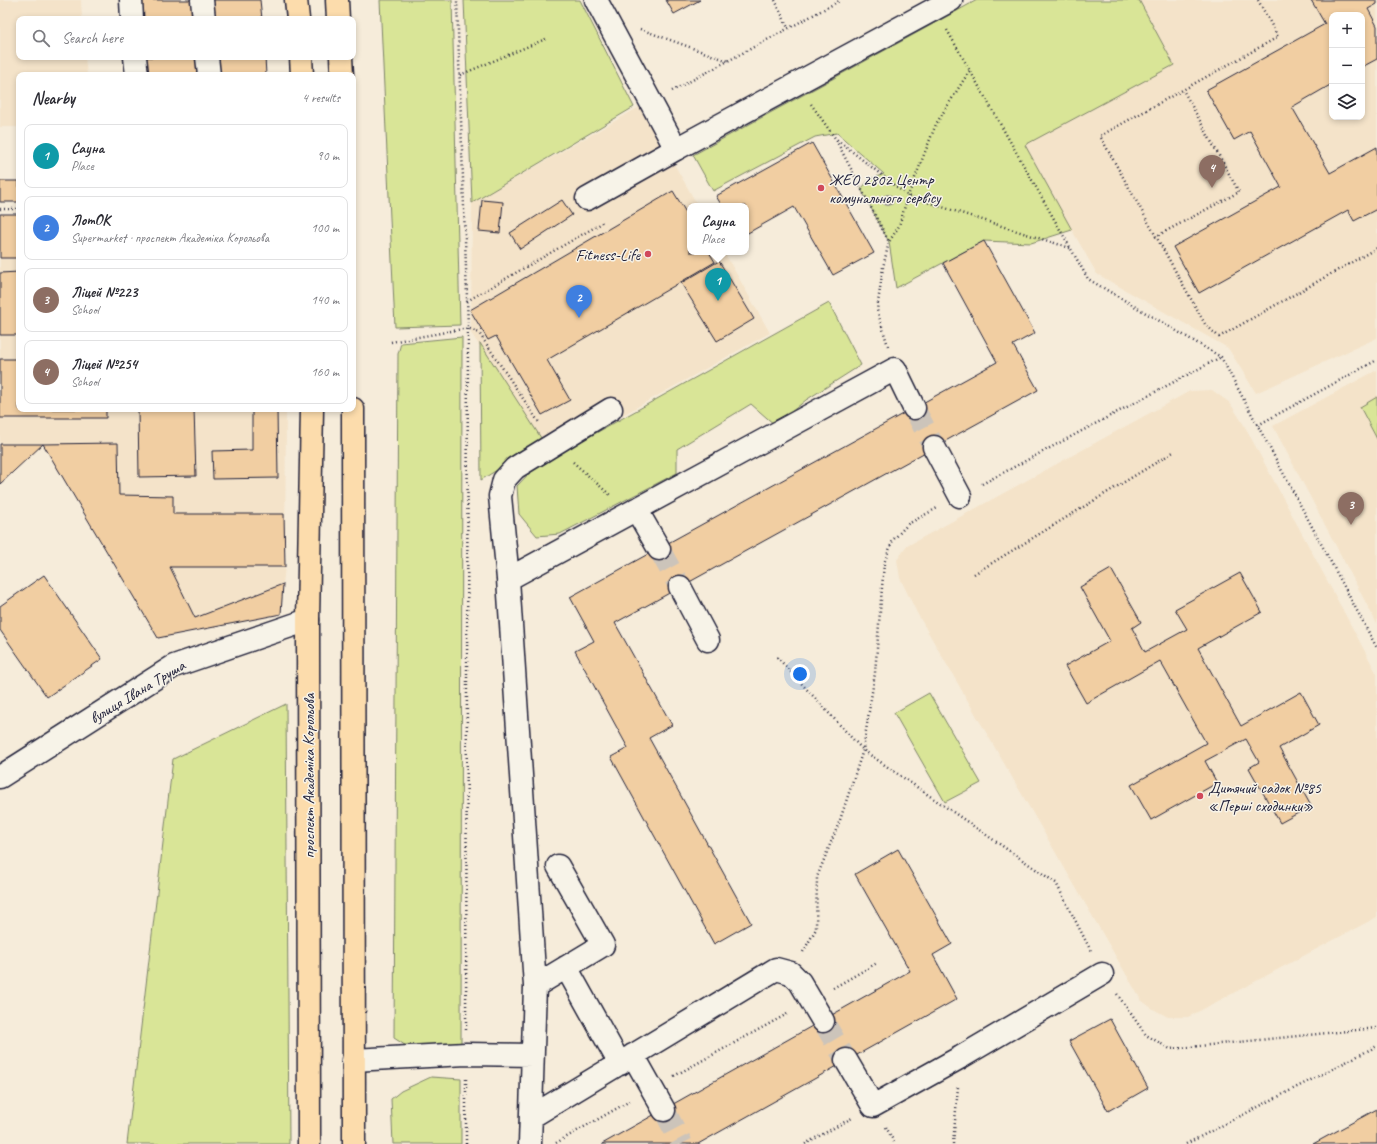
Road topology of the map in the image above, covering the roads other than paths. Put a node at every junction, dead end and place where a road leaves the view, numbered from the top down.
1 (131, 0) edge
2 (202, 0) edge
3 (296, 0) edge
4 (337, 0) edge
5 (943, 4) edge
6 (601, 8) edge
7 (132, 16) edge
8 (204, 16) edge
9 (298, 16) edge
10 (338, 16) edge
11 (135, 60) edge
12 (207, 60) edge
13 (301, 60) edge
14 (341, 60) edge
15 (137, 72) edge
16 (209, 72) edge
17 (302, 72) edge
18 (342, 72) edge
19 (676, 149) junction
20 (588, 199) road end
21 (914, 408) tunnel mouth
22 (611, 409) dead end
23 (312, 412) edge
24 (353, 412) edge
25 (934, 447) tunnel mouth
26 (960, 496) road end
27 (636, 509) junction
28 (659, 548) tunnel mouth
29 (508, 579) junction
30 (680, 587) tunnel mouth
31 (308, 620) junction
32 (708, 640) dead end
33 (0, 777) edge
34 (558, 866) dead end
35 (566, 967) junction
36 (1102, 974) road end
37 (535, 986) junction
38 (823, 1021) tunnel mouth
39 (532, 1055) junction
40 (627, 1059) junction
41 (353, 1060) junction
42 (846, 1060) tunnel mouth
43 (664, 1110) tunnel mouth
44 (531, 1117) junction
45 (309, 1144) edge
46 (354, 1144) edge
47 (530, 1144) edge

1 - 7 street
2 - 8 street
3 - 9 main road
4 - 10 main road
5 - 19 street
6 - 19 street
11 - 15 street
12 - 16 street
13 - 17 main road
14 - 18 main road
19 - 20 street
21 - 27 street
22 - 29 street
23 - 31 main road, проспект Академіка Корольова
24 - 41 main road
25 - 26 street
27 - 28 street
27 - 29 street
29 - 37 street
30 - 32 street
31 - 33 street, вулиця Івана Труша
31 - 45 main road, проспект Академіка Корольова
34 - 35 street
35 - 37 street
35 - 40 street
36 - 42 street
37 - 39 street
38 - 40 street
39 - 41 street
39 - 44 street
40 - 43 street
40 - 44 street
41 - 46 main road
44 - 47 street

